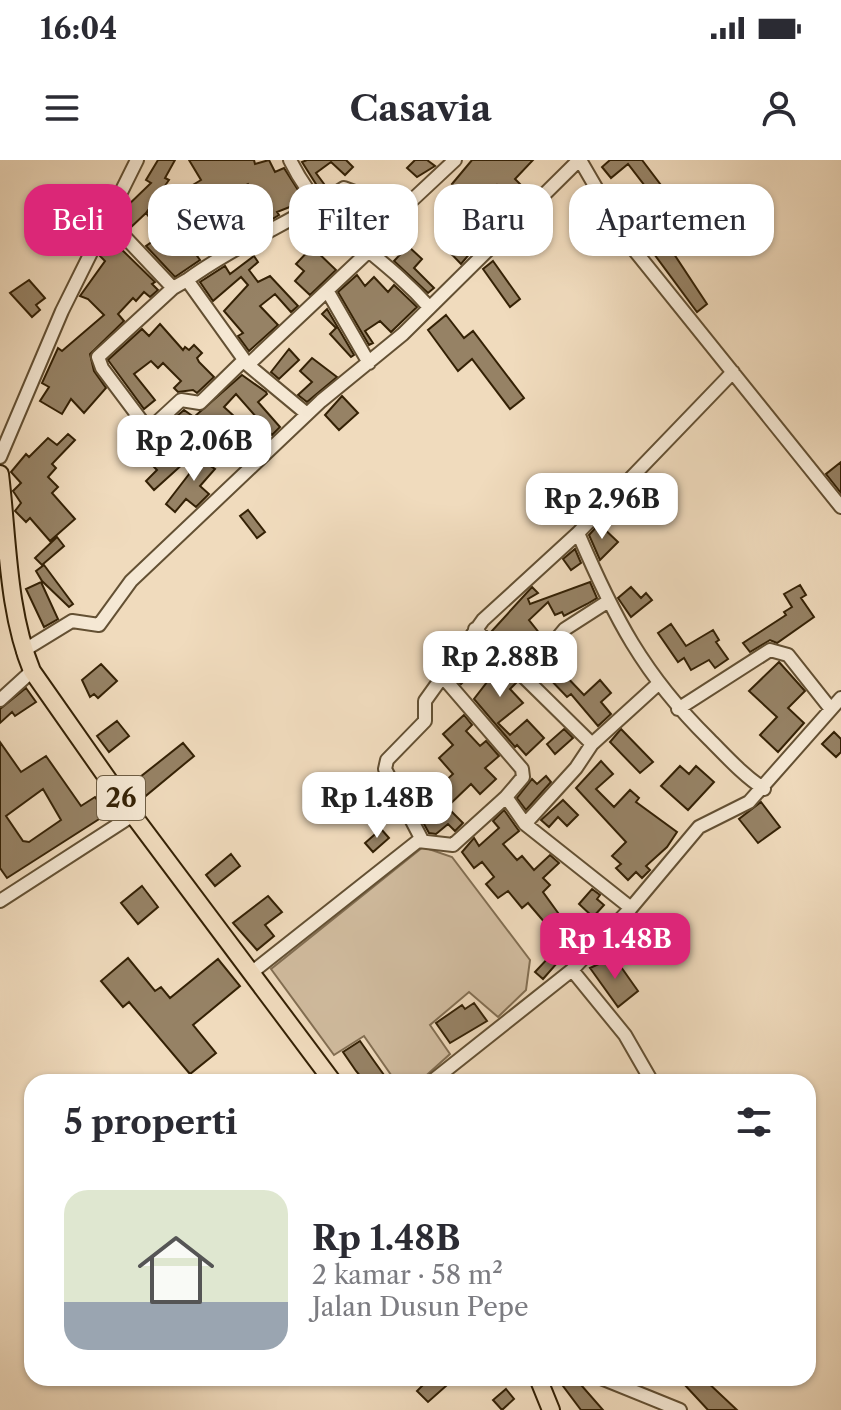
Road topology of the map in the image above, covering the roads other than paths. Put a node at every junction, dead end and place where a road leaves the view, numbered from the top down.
1 (137, 160) edge
2 (455, 160) edge
3 (580, 160) edge
4 (293, 161) edge
5 (124, 184) edge
6 (306, 184) edge
7 (418, 196) edge
8 (289, 222) edge
9 (132, 245) edge
10 (89, 256) edge
11 (364, 256) edge
12 (374, 256) edge
13 (187, 280) junction
14 (173, 288) junction
15 (328, 292) junction
16 (429, 307) junction
17 (245, 363) junction
18 (369, 363) junction
19 (733, 372) junction
20 (307, 414) junction
21 (0, 457) edge
22 (0, 474) edge
23 (841, 507) edge
24 (4, 531) edge
25 (578, 533) junction
26 (5, 570) edge
27 (607, 602) junction
28 (475, 629) junction
29 (23, 651) junction
30 (32, 671) junction
31 (526, 675) junction
32 (442, 676) junction
33 (658, 684) junction
34 (841, 698) edge
35 (0, 700) edge
36 (830, 708) junction
37 (678, 709) junction
38 (592, 744) junction
39 (764, 789) junction
40 (506, 797) junction
41 (133, 815) junction
42 (525, 824) junction
43 (422, 840) junction
44 (0, 901) edge
45 (631, 908) junction
46 (572, 970) junction
47 (251, 973) junction
48 (327, 1074) edge
49 (441, 1074) edge
50 (647, 1074) edge
51 (541, 1386) edge
52 (626, 1386) edge
53 (551, 1410) edge
54 (680, 1410) edge

1 - 5 street
2 - 7 street
3 - 16 street
3 - 19 street
4 - 6 street
8 - 13 street
9 - 14 street
10 - 21 street
11 - 15 street
12 - 16 street
13 - 14 street
13 - 17 street
14 - 17 street
15 - 17 street
15 - 18 street
16 - 18 street
17 - 20 street
18 - 20 street
19 - 23 street
19 - 25 street
20 - 29 street
22 - 24 main road, 26
24 - 26 main road, 26
25 - 27 street
25 - 28 street
26 - 29 main road, 26
27 - 31 street
27 - 33 street
28 - 31 street
28 - 32 street
29 - 30 main road, 26
30 - 35 street
30 - 41 main road, 26
31 - 38 street
32 - 40 street
32 - 43 street
33 - 37 street
33 - 38 street
34 - 36 street
36 - 37 street
36 - 39 street
37 - 39 street
38 - 42 street
39 - 45 street
40 - 42 street
40 - 43 street
41 - 44 street
41 - 47 main road, 26
42 - 45 street
43 - 47 street
45 - 46 street
46 - 49 street
46 - 50 street
47 - 48 main road, 26
51 - 53 main road
52 - 54 street

